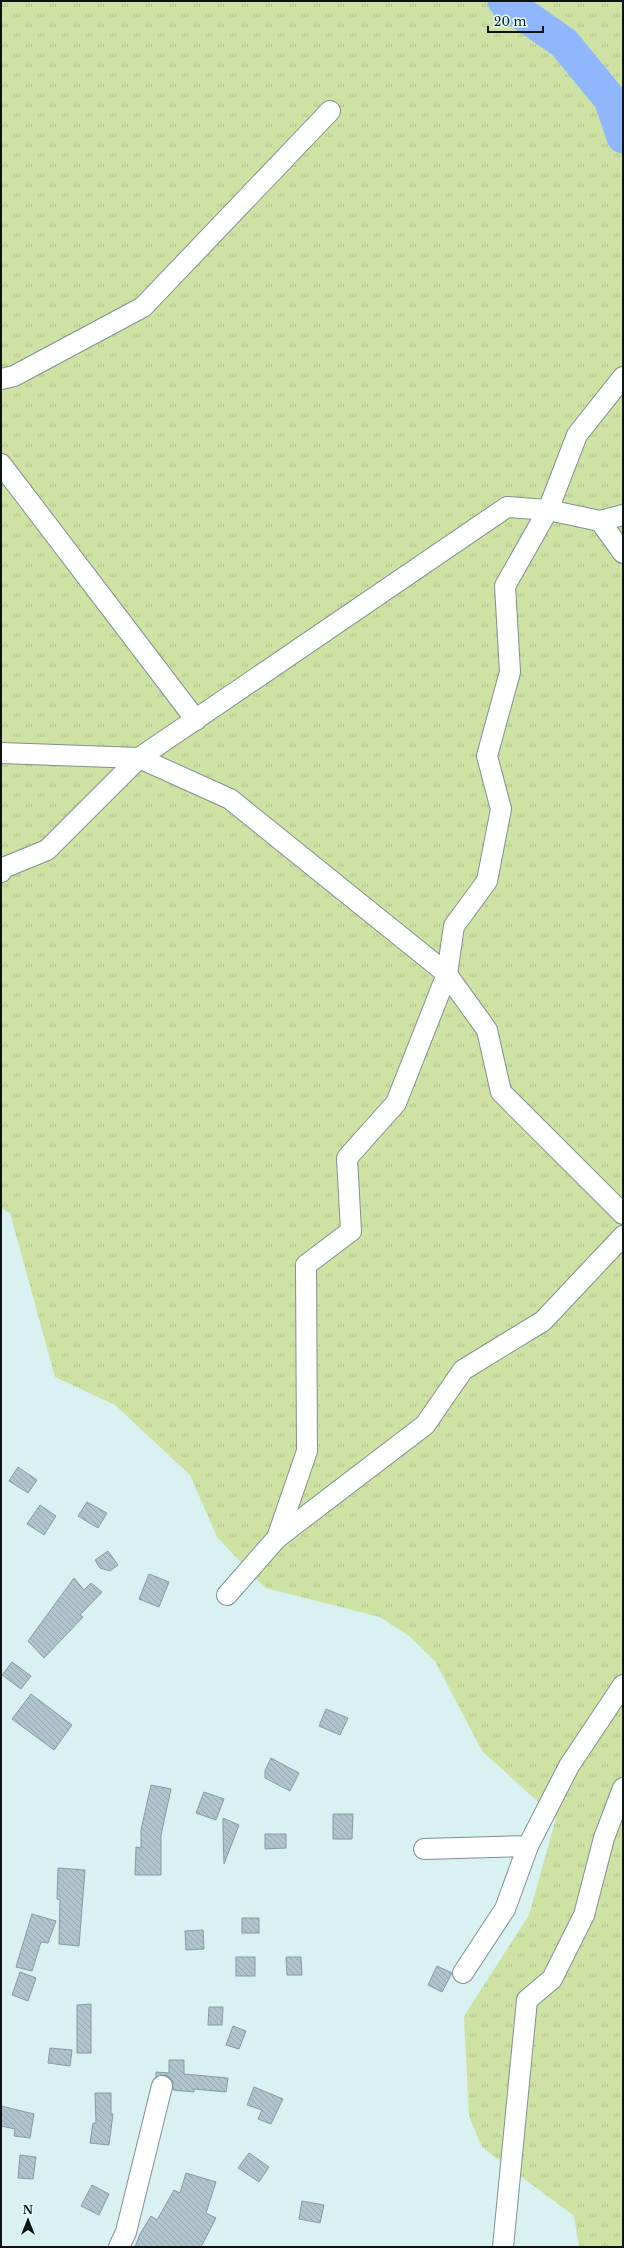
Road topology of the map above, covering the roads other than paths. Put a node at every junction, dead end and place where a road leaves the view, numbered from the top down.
1 (330, 111) dead end
2 (623, 376) edge
3 (1, 379) edge
4 (1, 464) edge
5 (548, 510) junction
6 (623, 515) edge
7 (600, 521) junction
8 (623, 553) edge
9 (196, 720) junction
10 (1, 753) edge
11 (139, 758) junction
12 (1, 872) edge
13 (447, 974) junction
14 (623, 1214) edge
15 (623, 1236) edge
16 (277, 1538) junction
17 (227, 1595) dead end
18 (623, 1685) edge
19 (623, 1788) edge
20 (528, 1846) junction
21 (424, 1849) dead end
22 (463, 1972) dead end
23 (162, 2086) dead end
24 (118, 2247) edge
25 (503, 2247) edge

1 - 3 street
2 - 5 street
4 - 9 street
5 - 7 street
5 - 9 street
5 - 13 street
6 - 7 street
7 - 8 street
9 - 11 street
10 - 11 street
11 - 12 street
11 - 13 street
13 - 14 street
13 - 16 street
15 - 16 street
16 - 17 street
18 - 20 street
19 - 25 street
20 - 21 street
20 - 22 street
23 - 24 street

